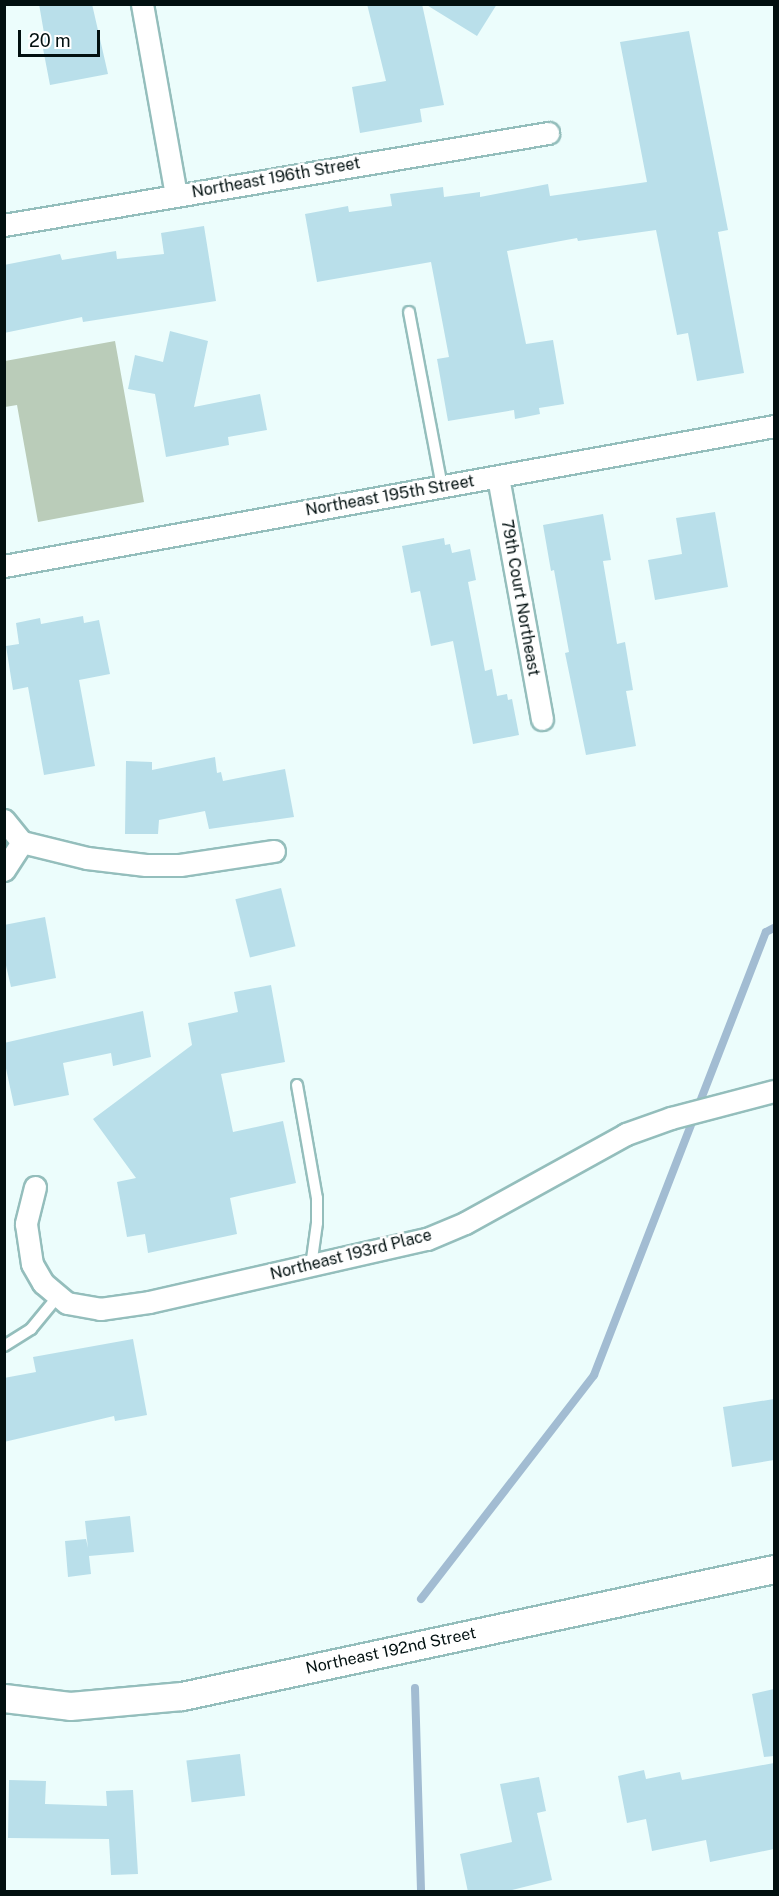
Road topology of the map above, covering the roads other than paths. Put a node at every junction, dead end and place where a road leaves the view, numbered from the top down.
1 (142, 4) edge
2 (548, 132) dead end
3 (176, 195) junction
4 (4, 225) edge
5 (409, 312) dead end
6 (774, 426) edge
7 (498, 477) junction
8 (442, 487) junction
9 (4, 566) edge
10 (542, 719) dead end
11 (4, 820) edge
12 (22, 842) junction
13 (274, 851) dead end
14 (4, 870) edge
15 (297, 1085) dead end
16 (774, 1091) edge
17 (35, 1187) dead end
18 (311, 1266) junction
19 (59, 1295) junction
20 (4, 1346) edge
21 (774, 1569) edge
22 (4, 1698) edge

1 - 3 street
2 - 3 street, Northeast 196th Street
3 - 4 street, Northeast 196th Street
5 - 8 lane
6 - 7 street, Northeast 195th Street
7 - 8 street, Northeast 195th Street
7 - 10 street, 79th Court Northeast
8 - 9 street, Northeast 195th Street
11 - 12 street
12 - 13 street
12 - 14 street
15 - 18 lane
16 - 18 street, Northeast 193rd Place
17 - 19 street, Northeast 193rd Place
18 - 19 street, Northeast 193rd Place
19 - 20 lane
21 - 22 street, Northeast 192nd Street

